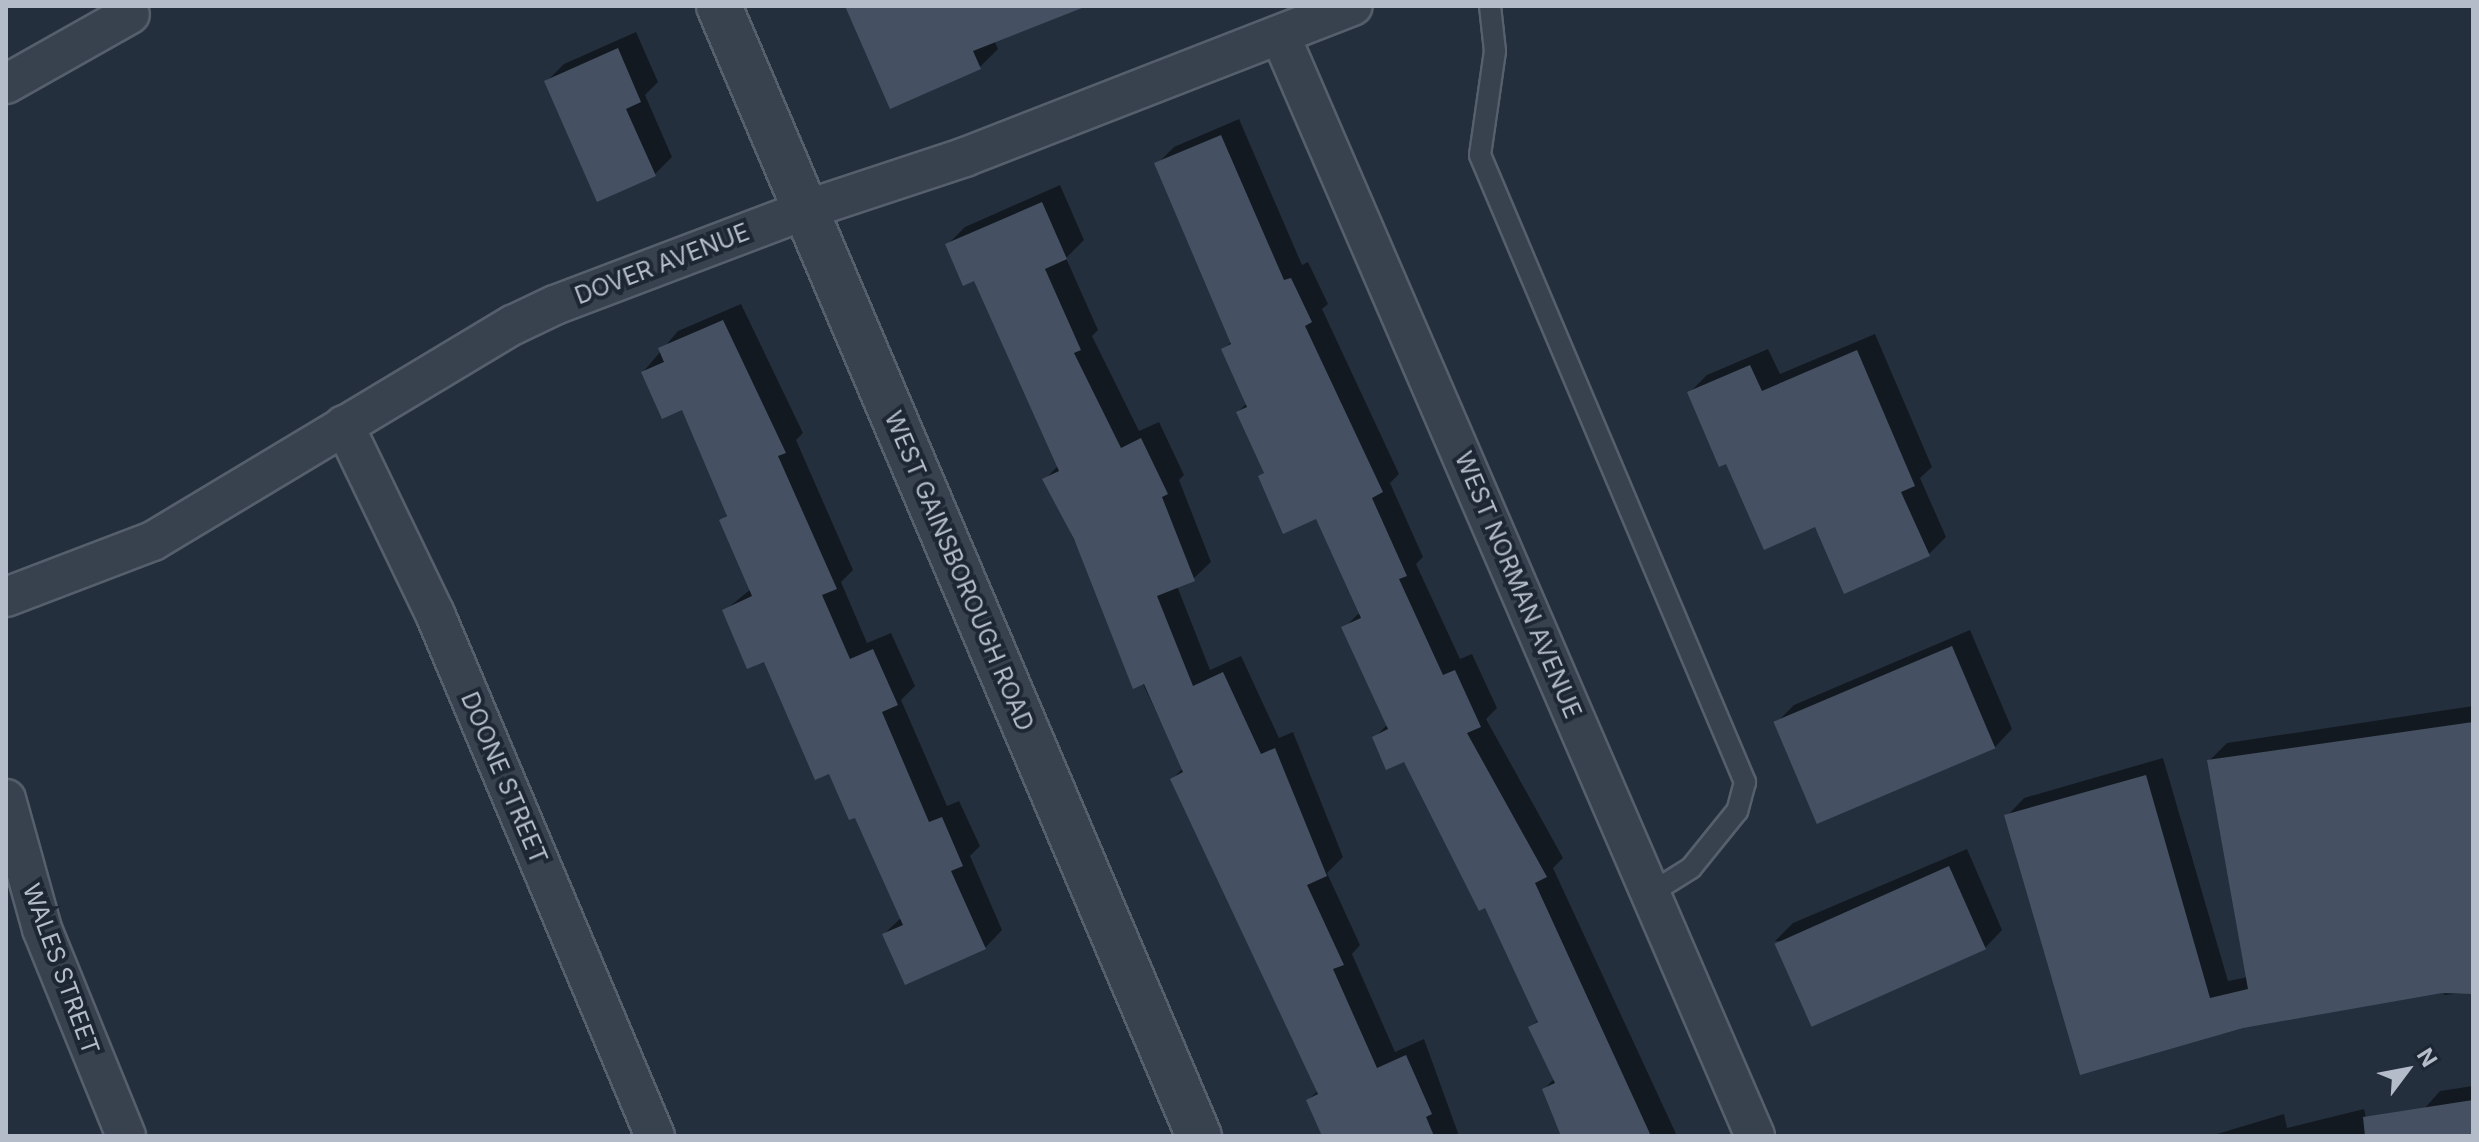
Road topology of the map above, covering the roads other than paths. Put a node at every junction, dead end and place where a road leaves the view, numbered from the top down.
1 (719, 6) edge
2 (1353, 6) edge
3 (1490, 6) edge
4 (130, 14) dead end
5 (1280, 35) junction
6 (6, 84) edge
7 (805, 210) junction
8 (344, 425) junction
9 (6, 597) edge
10 (6, 799) edge
11 (1651, 893) junction
12 (126, 1136) edge
13 (655, 1136) edge
14 (1199, 1136) edge
15 (1755, 1136) edge

1 - 7 street, WEST GAINSBOROUGH ROAD
2 - 5 street, DOVER AVENUE
3 - 11 lane
4 - 6 street
5 - 7 street, DOVER AVENUE
5 - 11 street, WEST NORMAN AVENUE
7 - 8 street, DOVER AVENUE
7 - 14 street, WEST GAINSBOROUGH ROAD
8 - 9 street, DOVER AVENUE
8 - 13 street, DOONE STREET
10 - 12 street, WALES STREET
11 - 15 street, WEST NORMAN AVENUE

